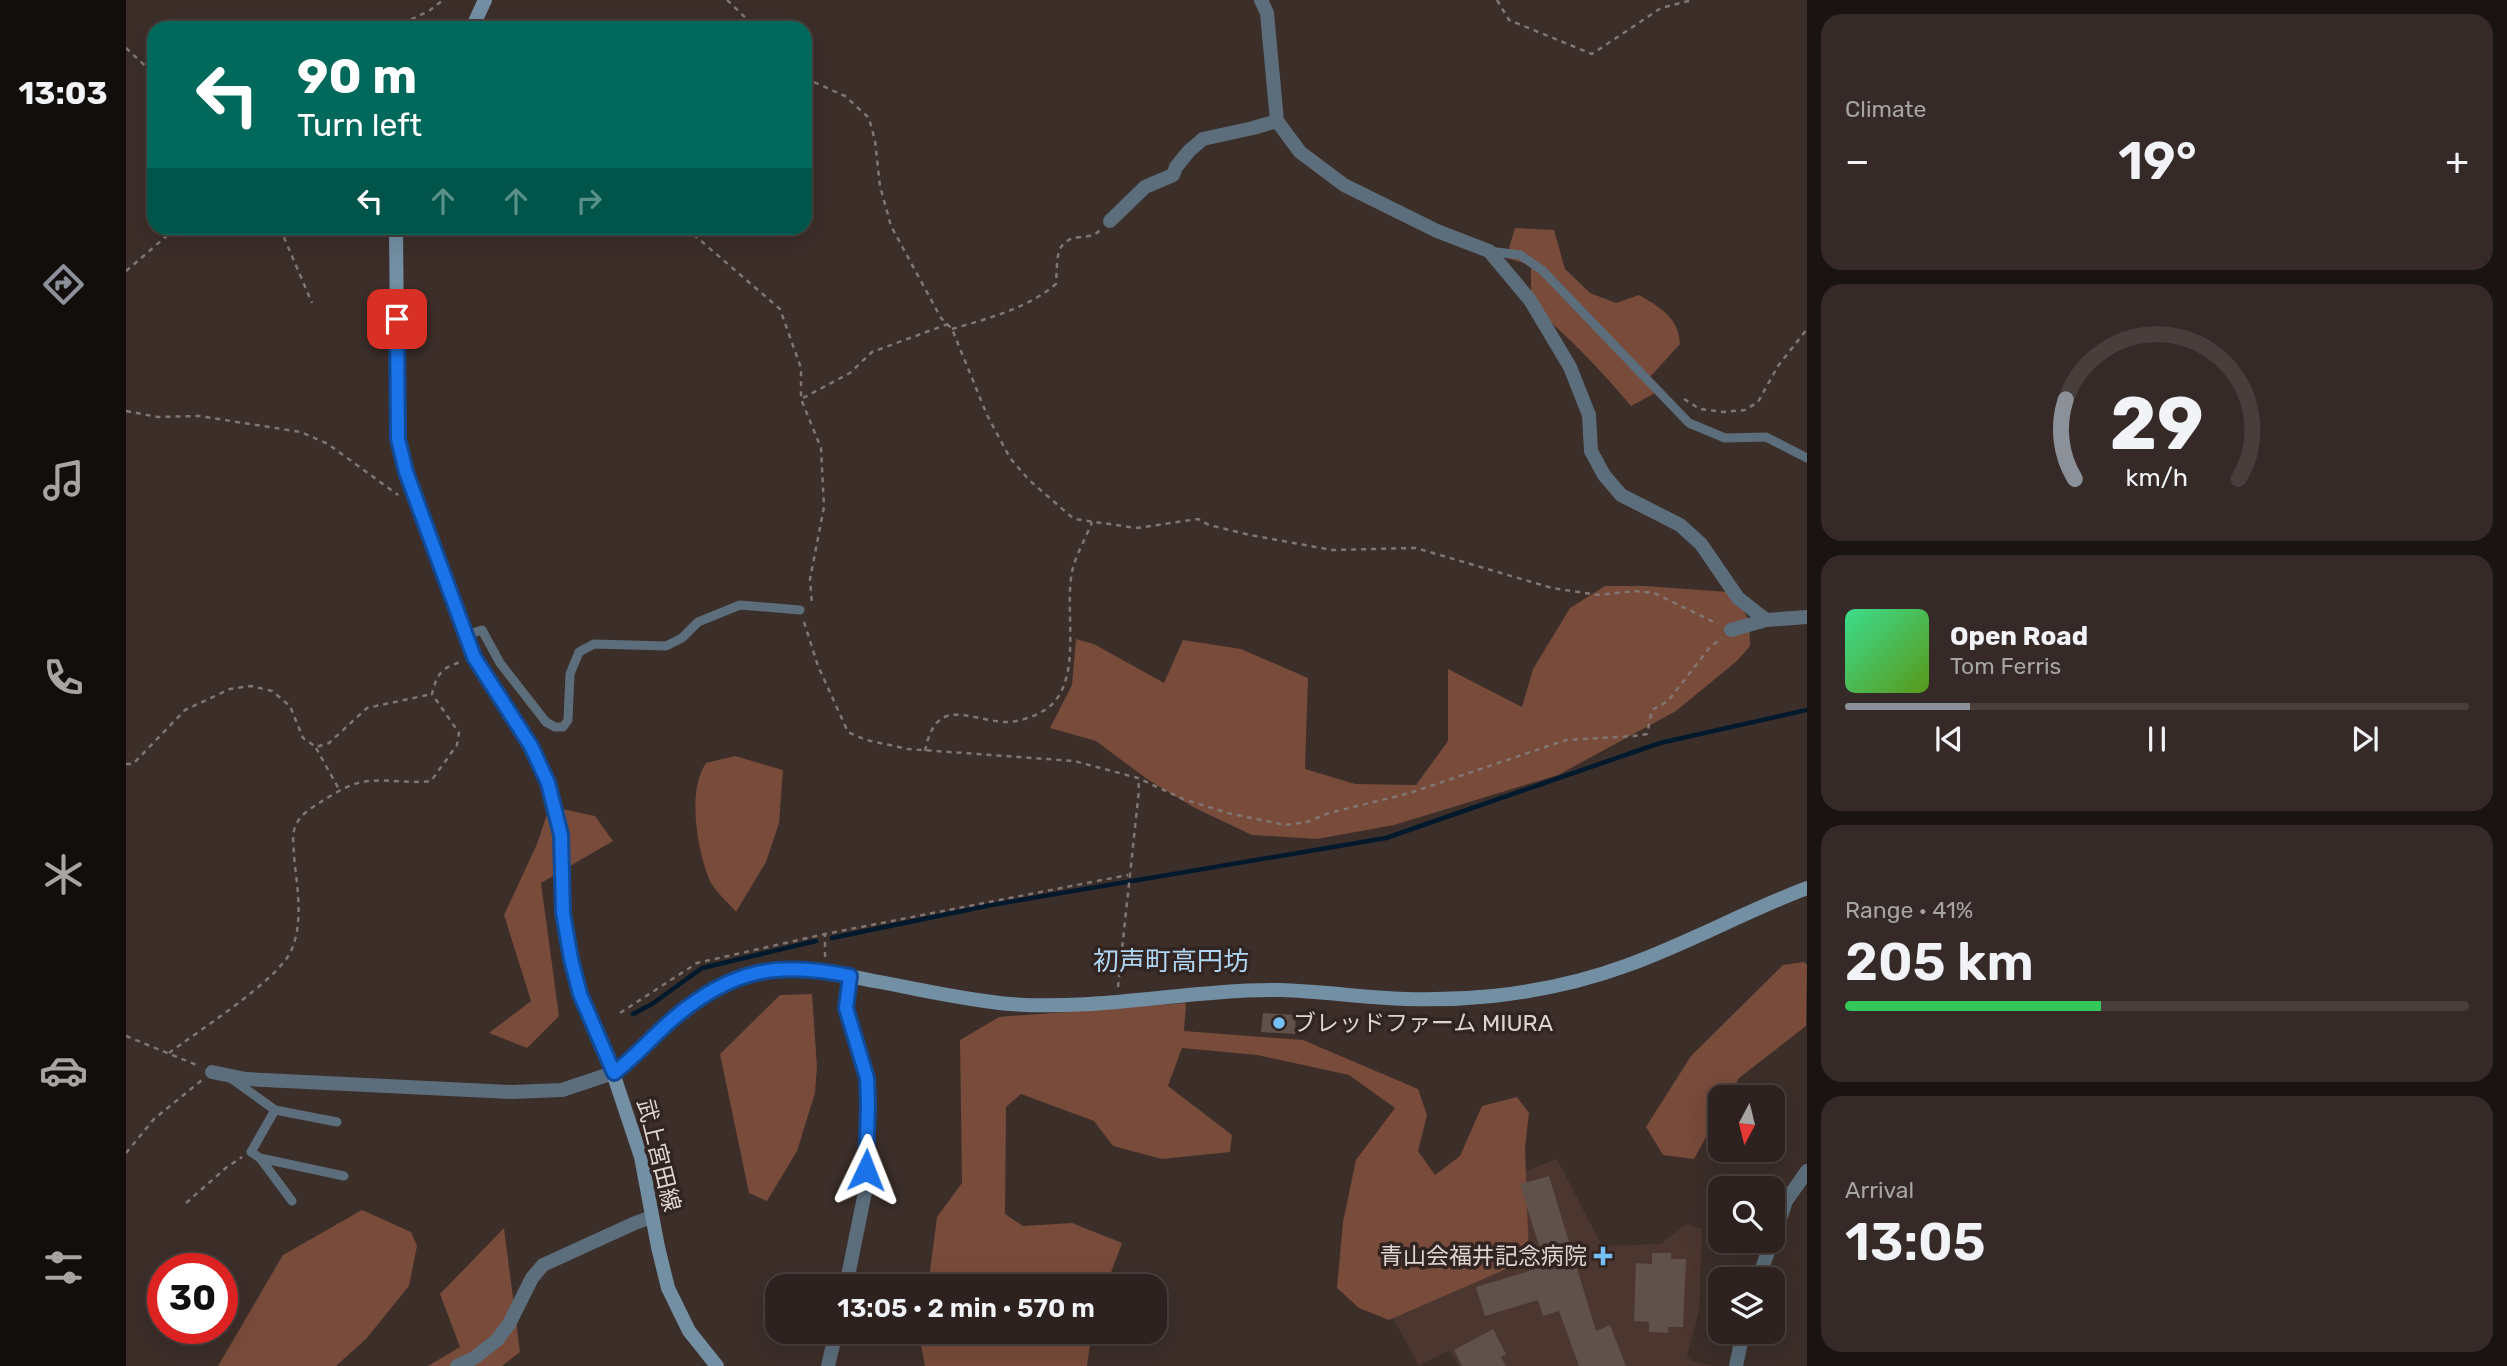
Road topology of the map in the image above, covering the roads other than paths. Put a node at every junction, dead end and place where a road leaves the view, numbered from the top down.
1 (485, 0) edge
2 (1261, 0) edge
3 (475, 21) edge
4 (1277, 121) junction
5 (1110, 221) road end
6 (396, 235) edge
7 (1489, 251) junction
8 (1807, 458) edge
9 (800, 610) road end
10 (1807, 617) edge
11 (1766, 620) junction
12 (1731, 630) road end
13 (466, 635) junction
14 (1807, 888) edge
15 (850, 976) junction
16 (219, 1073) joint
17 (614, 1073) junction
18 (275, 1110) junction
19 (337, 1122) dead end
20 (260, 1158) junction
21 (1807, 1171) edge
22 (344, 1176) dead end
23 (292, 1201) dead end
24 (1785, 1204) edge
25 (652, 1217) junction
26 (848, 1274) edge
27 (833, 1344) edge
28 (1741, 1344) edge
29 (457, 1366) edge
30 (717, 1366) edge
31 (828, 1366) edge
32 (1736, 1366) edge

1 - 3 street
2 - 4 street
4 - 5 street
4 - 7 street
6 - 13 street, 武上宮田線
7 - 8 lane
7 - 11 street
9 - 13 lane
10 - 11 street
11 - 12 street
13 - 17 street, 武上宮田線
14 - 15 street
15 - 17 street
15 - 26 street
16 - 17 street
16 - 18 lane
17 - 25 street, 武上宮田線
18 - 19 lane
18 - 20 lane
20 - 22 lane
20 - 23 lane
21 - 24 street
25 - 29 street
25 - 30 street, 武上宮田線
27 - 31 street
28 - 32 street

